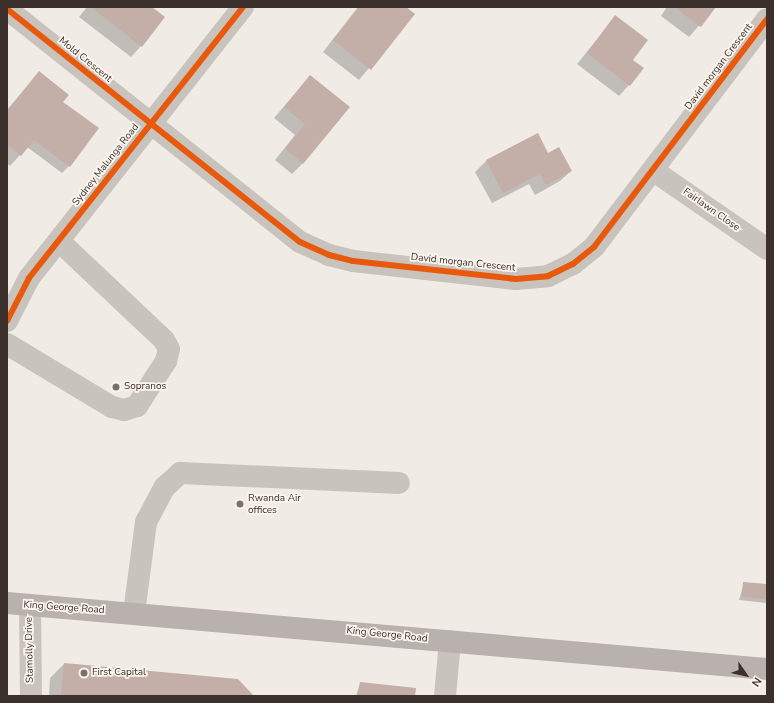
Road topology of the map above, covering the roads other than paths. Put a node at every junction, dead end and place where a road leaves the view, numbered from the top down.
1 (243, 7) edge
2 (7, 9) edge
3 (767, 19) edge
4 (150, 126) junction
5 (654, 170) junction
6 (59, 241) junction
7 (767, 249) edge
8 (7, 321) edge
9 (7, 344) edge
10 (399, 483) dead end
11 (7, 603) edge
12 (30, 605) junction
13 (134, 613) junction
14 (450, 641) junction
15 (767, 669) edge
16 (31, 696) edge
17 (445, 696) edge

1 - 4 street, Sydney Malunga Road
2 - 4 street, Mold Crescent
3 - 5 street, David morgan Crescent
4 - 5 street, David morgan Crescent
4 - 6 street, Sydney Malunga Road
5 - 7 street, Fairlawn Close
6 - 8 street, Sydney Malunga Road
6 - 9 street
10 - 13 street
11 - 12 main road, King George Road
12 - 13 main road, King George Road
12 - 16 street, Stamolly Drive
13 - 14 main road, King George Road
14 - 15 main road, King George Road
14 - 17 street

